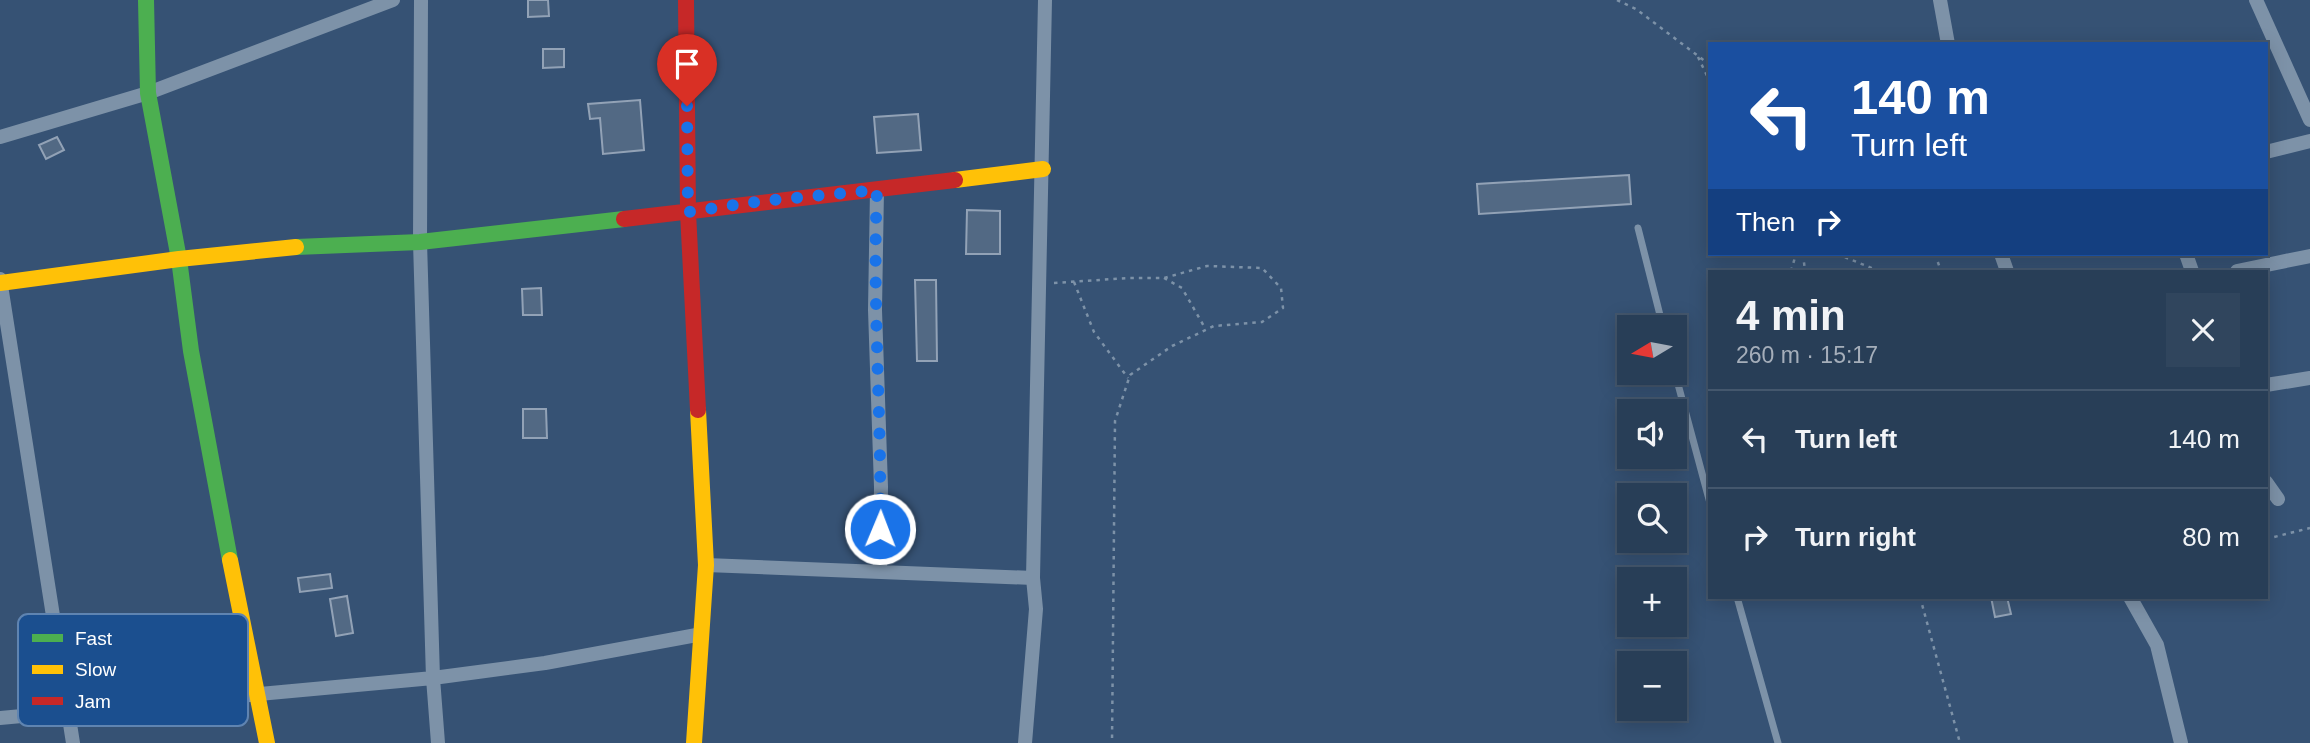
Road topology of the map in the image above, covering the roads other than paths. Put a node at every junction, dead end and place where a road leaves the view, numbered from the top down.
1 (146, 0) edge
2 (393, 0) edge
3 (421, 0) edge
4 (686, 0) edge
5 (1045, 0) edge
6 (1940, 0) edge
7 (2256, 0) edge
8 (1948, 42) edge
9 (148, 93) junction
10 (2310, 120) edge
11 (0, 137) edge
12 (2310, 141) edge
13 (2268, 152) edge
14 (1043, 169) junction
15 (877, 190) junction
16 (688, 212) junction
17 (1638, 228) dead end
18 (420, 242) junction
19 (2310, 256) edge
20 (178, 259) junction
21 (2242, 270) edge
22 (0, 282) edge
23 (1660, 315) edge
24 (2310, 377) edge
25 (1678, 385) edge
26 (2268, 385) edge
27 (2268, 485) edge
28 (1708, 496) edge
29 (2278, 499) dead end
30 (706, 565) junction
31 (880, 571) junction
32 (1033, 578) junction
33 (1738, 599) edge
34 (2131, 599) edge
35 (53, 614) edge
36 (241, 614) edge
37 (702, 634) junction
38 (248, 647) edge
39 (433, 678) junction
40 (258, 695) junction
41 (248, 696) edge
42 (18, 716) edge
43 (0, 718) edge
44 (267, 743) edge
45 (438, 743) edge
46 (694, 743) edge
47 (1025, 743) edge
48 (1779, 743) edge
49 (2181, 743) edge

1 - 9 street
2 - 9 street
3 - 18 street
4 - 16 street
5 - 14 street
6 - 8 street
7 - 10 street
9 - 11 street
9 - 20 street
12 - 13 street
14 - 15 street
14 - 32 street
15 - 16 street
15 - 31 street
16 - 18 street
16 - 30 street
17 - 23 lane
18 - 20 street
18 - 39 street
19 - 21 street
20 - 22 street
20 - 36 street
22 - 35 street
24 - 26 street
25 - 28 lane
27 - 29 street
30 - 31 street
30 - 37 street
31 - 32 street
32 - 47 street
33 - 48 lane
34 - 49 street
37 - 39 street
37 - 46 street
38 - 40 street
39 - 40 street
39 - 45 street
40 - 41 street
40 - 44 street
42 - 43 street

